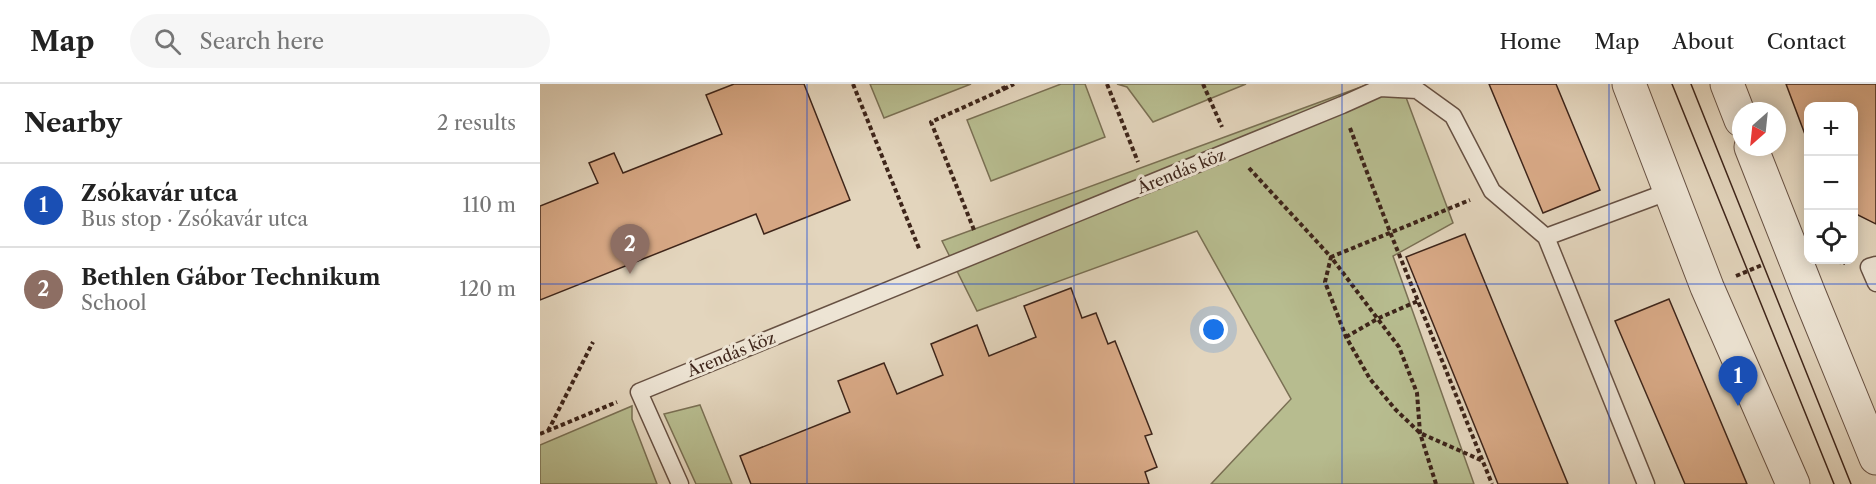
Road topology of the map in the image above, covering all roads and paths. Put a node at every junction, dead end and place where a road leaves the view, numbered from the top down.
1 (853, 84) edge
2 (1014, 84) edge
3 (1107, 84) edge
4 (1203, 84) edge
5 (1629, 84) edge
6 (1727, 84) edge
7 (1003, 87) edge
8 (1734, 102) edge
9 (1342, 105) junction
10 (1233, 150) junction
11 (1754, 156) edge
12 (1148, 185) junction
13 (1492, 191) junction
14 (1670, 191) junction
15 (1389, 232) junction
16 (1546, 237) junction
17 (983, 253) junction
18 (1792, 253) junction
19 (1331, 257) junction
20 (1876, 265) edge
21 (929, 274) junction
22 (1876, 283) edge
23 (1707, 287) junction
24 (1418, 301) junction
25 (1379, 318) junction
26 (1346, 337) junction
27 (593, 342) dead end
28 (639, 392) junction
29 (548, 431) junction
30 (1420, 433) junction
31 (540, 434) edge
32 (1876, 458) edge
33 (1482, 461) junction
34 (1491, 483) edge
35 (680, 484) edge
36 (1436, 484) edge
37 (1484, 484) edge
38 (1646, 484) edge
39 (1793, 484) edge

1 - 21 path
2 - 7 path
3 - 12 path
4 - 10 path
5 - 14 street
6 - 8 street
7 - 17 path
9 - 10 lane, Árendás köz
9 - 13 lane, Árendás köz
9 - 15 path
10 - 12 lane, Árendás köz
10 - 19 path
11 - 18 street
12 - 17 lane, Árendás köz
13 - 15 path
13 - 16 lane, Árendás köz
14 - 16 lane
14 - 23 street
15 - 19 path
15 - 24 path
16 - 38 lane
17 - 21 lane, Árendás köz
18 - 23 path
18 - 32 street
19 - 25 path
19 - 26 path
20 - 22 lane
21 - 28 lane, Árendás köz
23 - 39 street
24 - 25 path
24 - 33 path
25 - 26 path
25 - 30 path
26 - 30 path
27 - 29 path
28 - 29 path
28 - 35 lane
29 - 31 path
30 - 33 path
30 - 36 path
33 - 34 path
34 - 37 path

